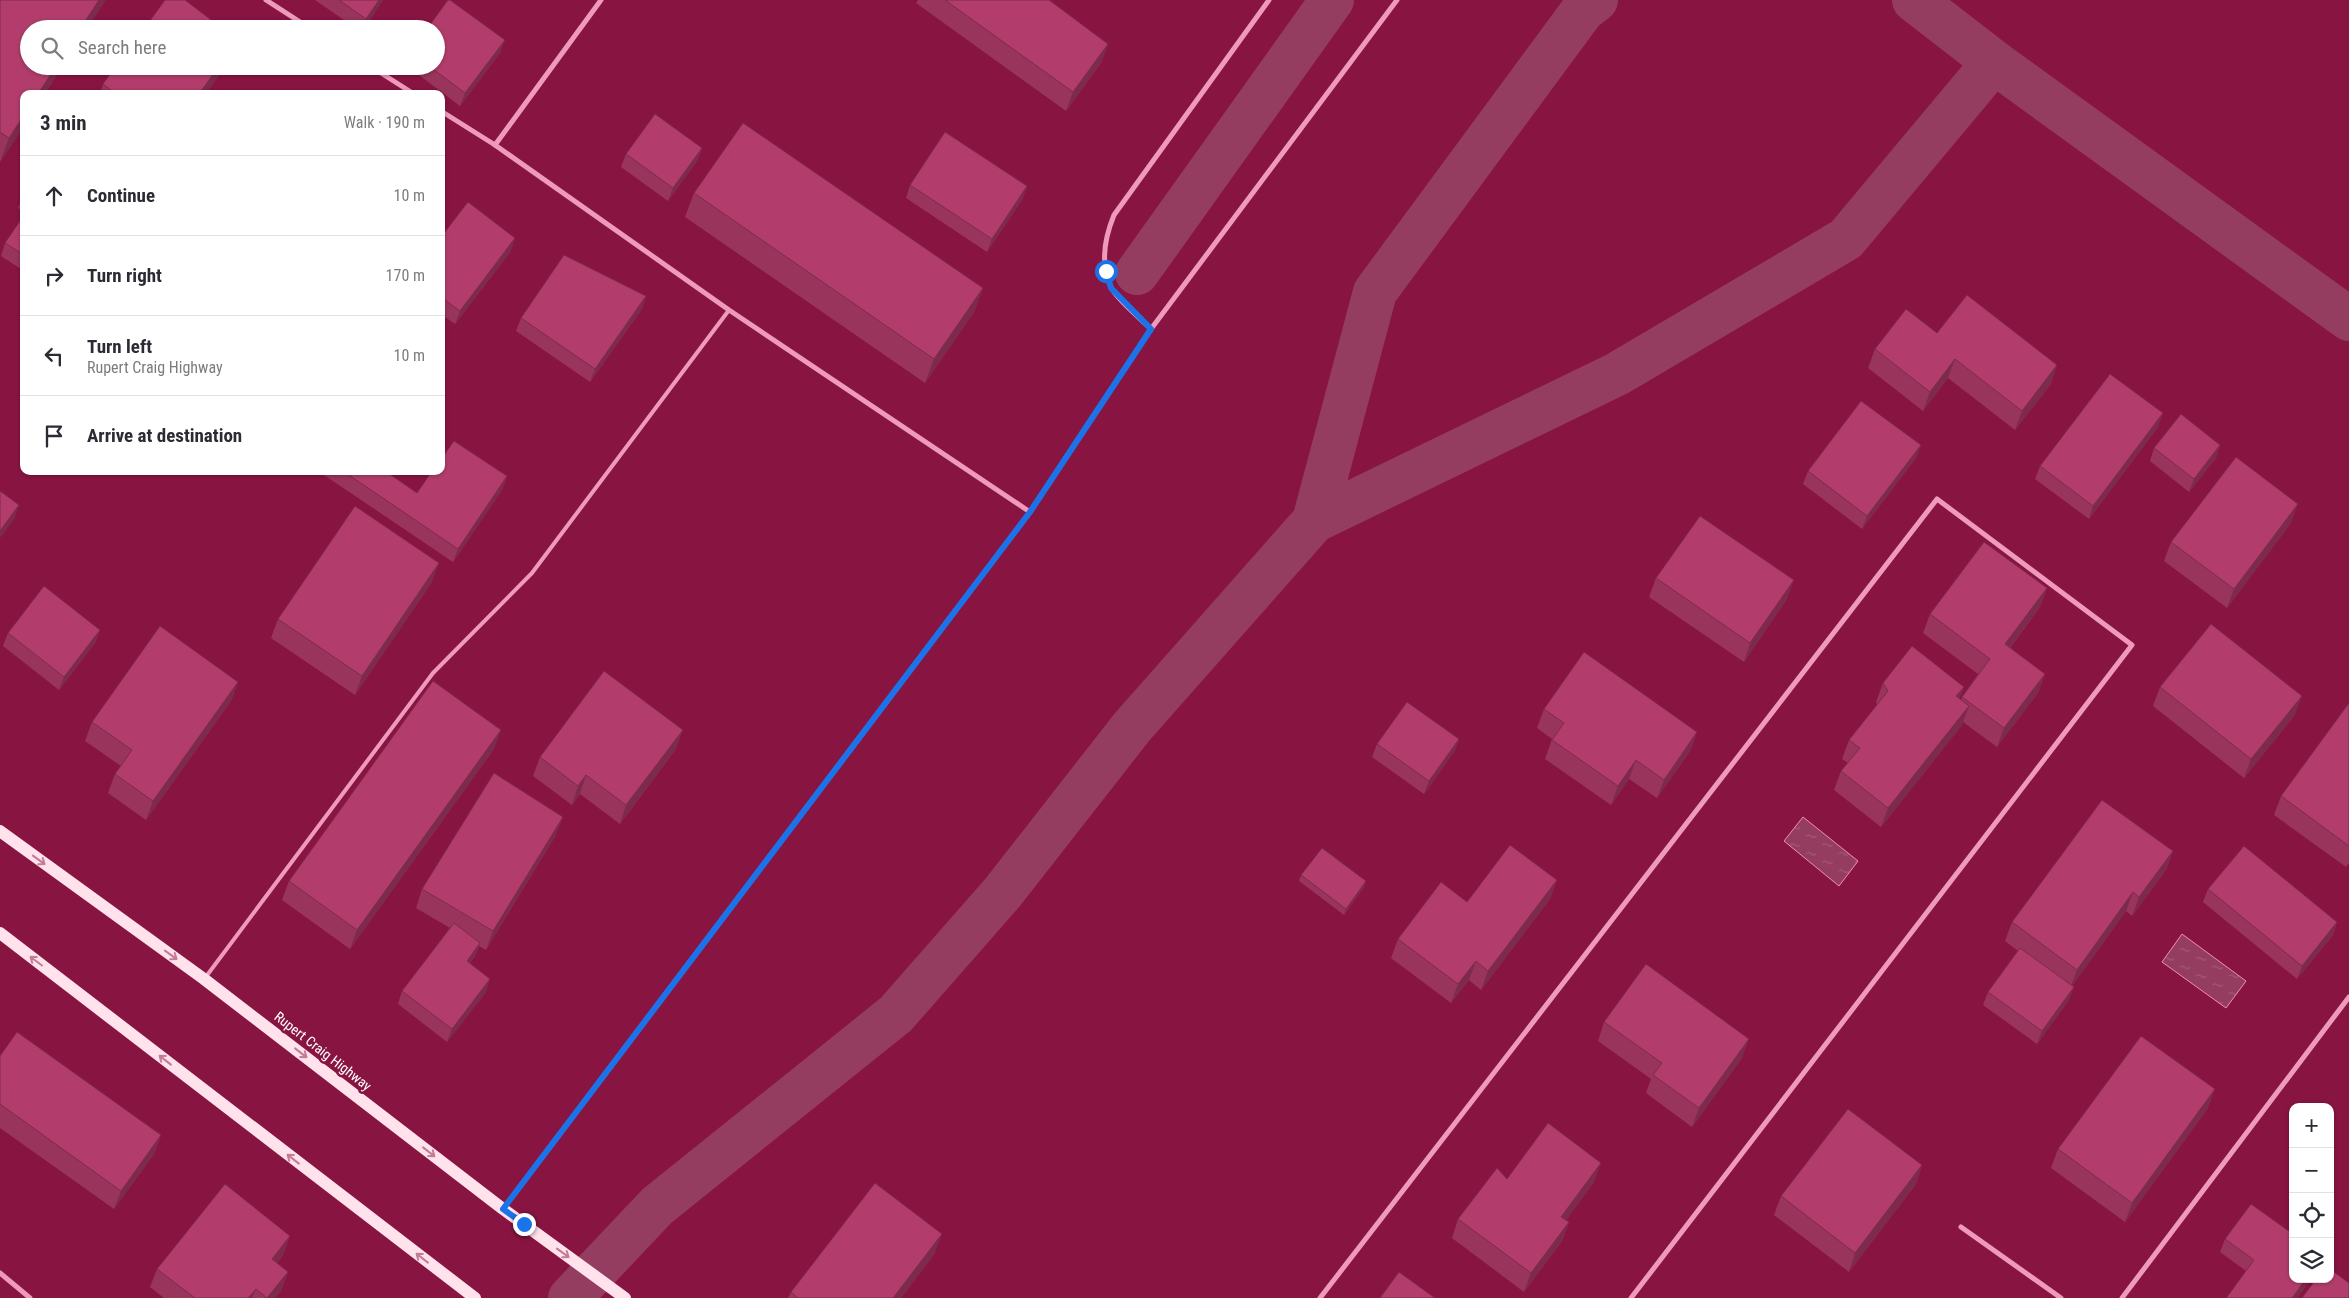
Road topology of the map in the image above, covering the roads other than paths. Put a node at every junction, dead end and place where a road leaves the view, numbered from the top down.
1 (266, 0) edge
2 (601, 0) edge
3 (1268, 0) edge
4 (1397, 0) edge
5 (297, 20) edge
6 (384, 75) edge
7 (408, 90) edge
8 (445, 114) edge
9 (495, 145) junction
10 (729, 310) junction
11 (1151, 329) junction
12 (1030, 512) junction
13 (0, 831) edge
14 (0, 933) edge
15 (204, 979) junction
16 (2349, 997) edge
17 (503, 1209) junction
18 (1961, 1227) dead end
19 (0, 1273) edge
20 (30, 1298) edge
21 (475, 1298) edge
22 (625, 1298) edge
23 (1320, 1298) edge
24 (1631, 1298) edge
25 (2061, 1298) edge
26 (2122, 1298) edge

1 - 5 street
2 - 9 street
3 - 11 street
4 - 11 street
6 - 7 street
8 - 9 street
9 - 10 street
10 - 12 street
10 - 15 lane
11 - 12 street
12 - 17 street
13 -> 15 main road, Rupert Craig Highway
21 -> 14 main road
15 -> 17 main road, Rupert Craig Highway
16 - 26 street
17 -> 22 main road, Rupert Craig Highway
18 - 25 street
19 - 20 street
23 - 24 street

